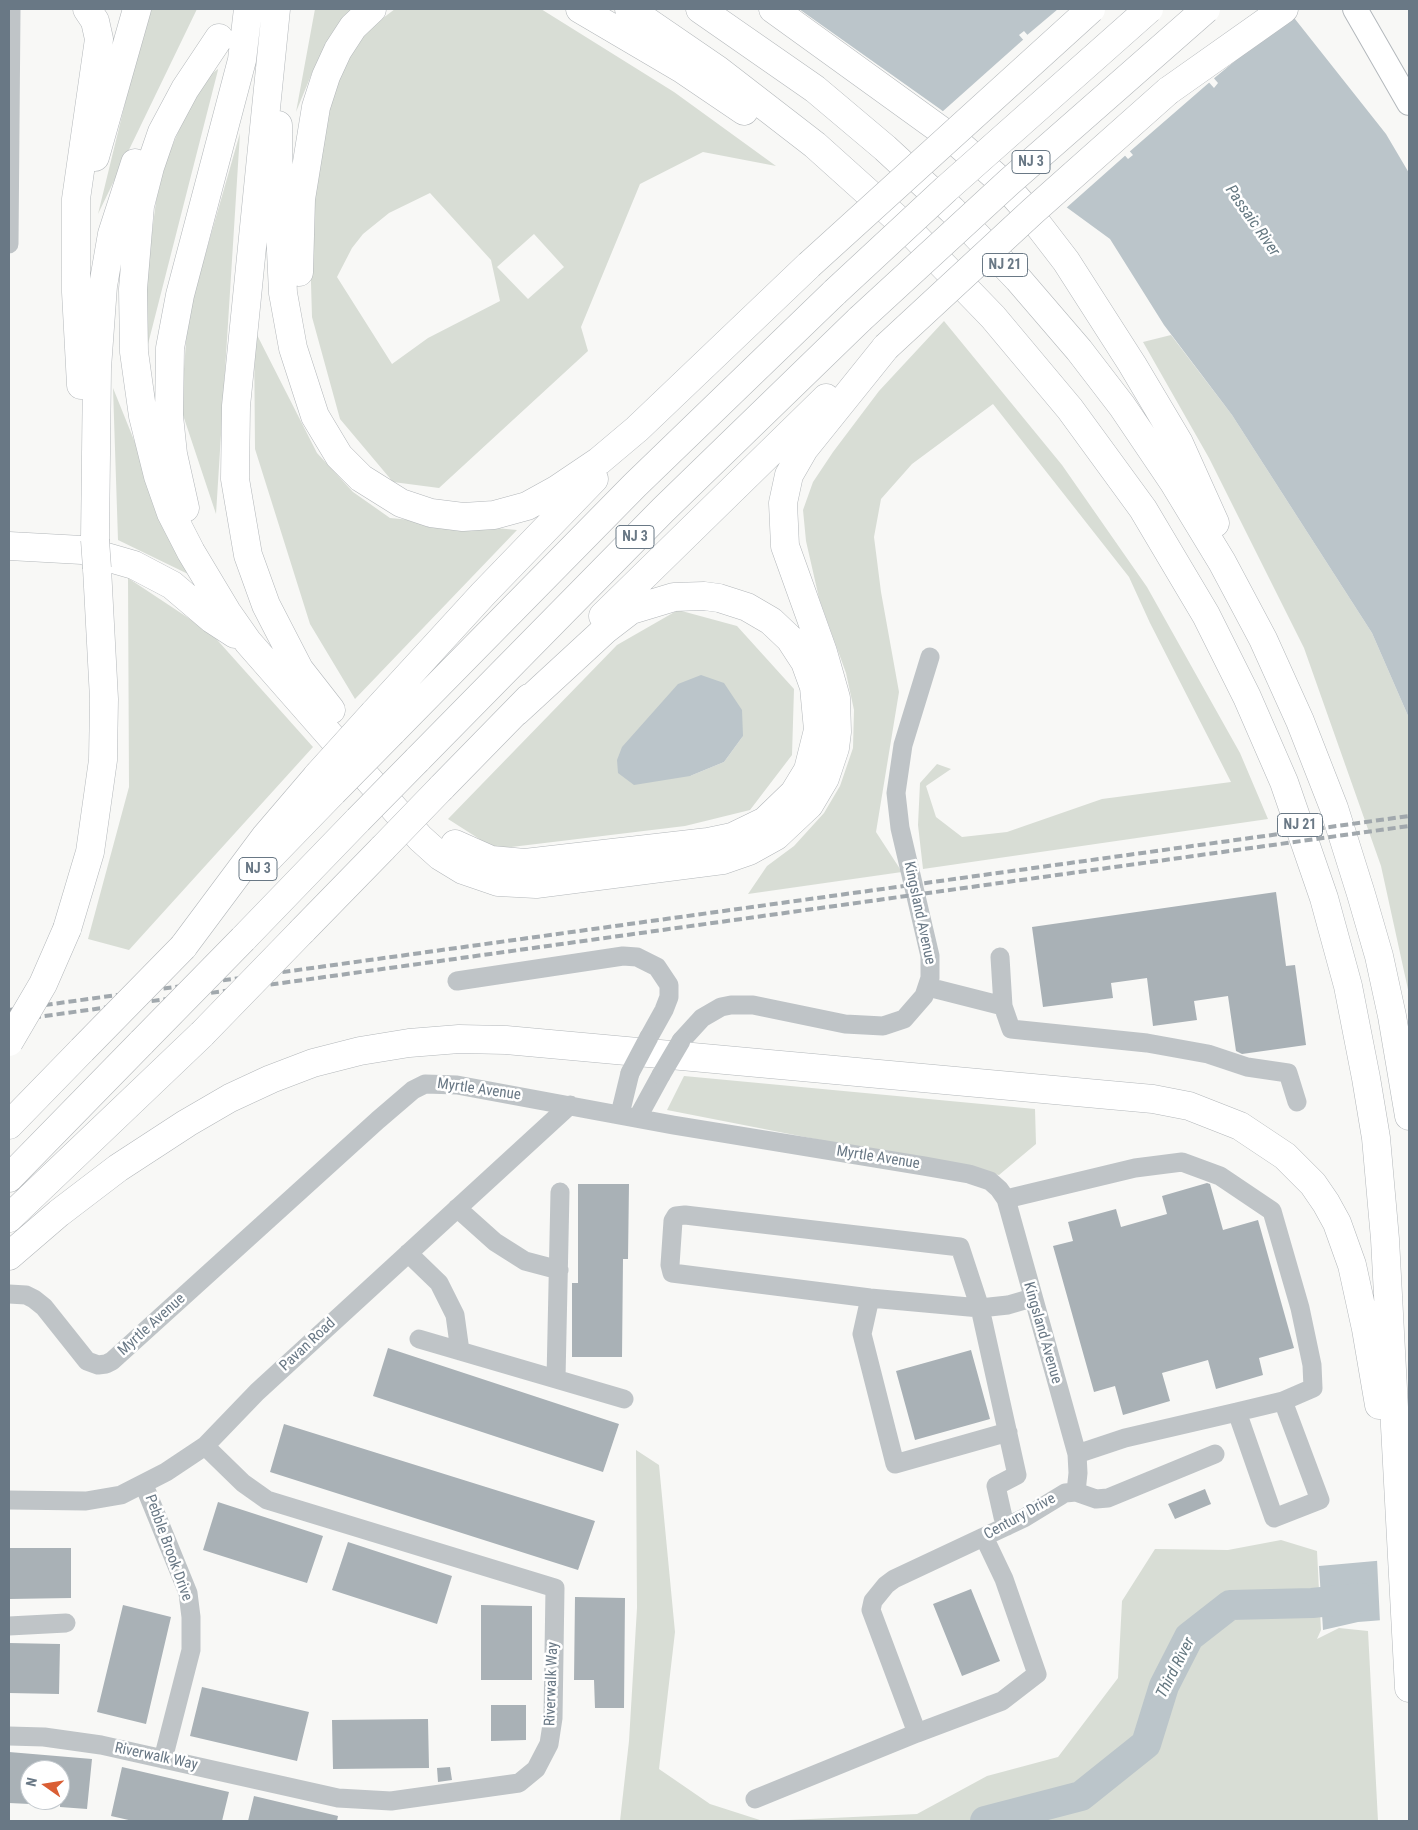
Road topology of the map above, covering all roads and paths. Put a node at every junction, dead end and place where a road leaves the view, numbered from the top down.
1 (11, 9) edge
2 (87, 9) edge
3 (137, 9) edge
4 (276, 9) edge
5 (282, 9) edge
6 (372, 9) edge
7 (580, 9) edge
8 (629, 9) edge
9 (700, 9) edge
10 (773, 9) edge
11 (1091, 9) edge
12 (1149, 9) edge
13 (1206, 9) edge
14 (1261, 9) edge
15 (1284, 9) edge
16 (1358, 10) edge
17 (236, 20) edge
18 (1168, 91) junction
19 (1409, 103) edge
20 (10, 139) edge
21 (904, 225) junction
22 (9, 244) edge
23 (76, 269) junction
24 (886, 347) junction
25 (305, 386) junction
26 (661, 407) junction
27 (95, 540) junction
28 (9, 546) edge
29 (1237, 589) junction
30 (218, 596) junction
31 (248, 642) junction
32 (930, 657) dead end
33 (516, 712) junction
34 (383, 722) junction
35 (1000, 957) dead end
36 (458, 981) dead end
37 (928, 987) junction
38 (1003, 1006) junction
39 (9, 1043) edge
40 (1297, 1102) dead end
41 (570, 1105) junction
42 (629, 1116) junction
43 (1409, 1116) edge
44 (9, 1125) edge
45 (9, 1178) edge
46 (990, 1181) joint
47 (560, 1192) dead end
48 (1006, 1199) junction
49 (458, 1208) junction
50 (9, 1218) edge
51 (408, 1253) junction
52 (9, 1256) edge
53 (559, 1270) junction
54 (9, 1294) edge
55 (870, 1298) junction
56 (1032, 1298) junction
57 (980, 1308) junction
58 (419, 1339) dead end
59 (460, 1351) junction
60 (556, 1379) junction
61 (624, 1399) dead end
62 (1282, 1401) junction
63 (1237, 1412) junction
64 (1008, 1432) junction
65 (205, 1446) junction
66 (1076, 1454) junction
67 (1215, 1454) dead end
68 (144, 1485) junction
69 (1076, 1492) junction
70 (9, 1500) edge
71 (1007, 1526) junction
72 (984, 1537) junction
73 (1401, 1539) junction
74 (66, 1624) dead end
75 (9, 1626) edge
76 (1409, 1688) edge
77 (916, 1733) junction
78 (9, 1736) edge
79 (163, 1759) junction
80 (756, 1799) dead end

1 - 20 street
2 - 23 highway
3 - 23 highway
4 - 33 highway
5 - 25 highway
6 - 25 highway
7 - 21 highway
8 - 21 highway, NJ 21
9 - 29 highway, NJ 21
10 - 29 highway, bridge
11 - 26 highway, bridge
12 - 34 highway, NJ 3, bridge
13 - 45 highway, NJ 3, bridge
14 - 18 highway
15 - 18 highway
16 - 19 main road
17 - 27 highway
17 - 30 highway
17 - 30 highway
18 - 24 highway, bridge
20 - 22 street
21 - 73 highway, NJ 21
23 - 27 highway
24 - 31 highway
24 - 33 highway
25 - 26 highway
26 - 34 highway
27 - 39 highway, bridge
28 - 31 highway
29 - 43 highway, NJ 21
30 - 31 highway
32 - 37 street, Kingsland Avenue
33 - 50 highway, bridge
34 - 44 highway, NJ 3, bridge
35 - 38 street
36 - 42 street, bridge
37 - 38 street
37 - 42 street, Kingsland Avenue, bridge
38 - 40 street
41 - 42 street, Myrtle Avenue
41 - 49 street, Pavan Road
41 - 54 street, Myrtle Avenue
42 - 46 street, Myrtle Avenue
46 - 48 street, Kingsland Avenue
47 - 53 street
48 - 56 street, Kingsland Avenue
48 - 62 street
49 - 51 street, Pavan Road
49 - 53 street
51 - 59 street
51 - 65 street, Pavan Road
52 - 73 highway
53 - 60 street
55 - 57 street
55 - 57 street
55 - 64 street
56 - 57 street
56 - 66 street, Kingsland Avenue
57 - 64 street
58 - 59 street
59 - 60 street
60 - 61 street
62 - 63 street
62 - 63 street
63 - 66 street
64 - 71 street
65 - 68 street, Pavan Road
65 - 79 street, Riverwalk Way
66 - 69 street, Kingsland Avenue
67 - 69 street, Century Drive
68 - 70 street, Pavan Road
68 - 79 street, Pebble Brook Drive
69 - 71 street, Century Drive
71 - 72 street, Century Drive
72 - 77 street, Century Drive
72 - 77 street
73 - 76 highway, NJ 21
74 - 75 street
77 - 80 street
78 - 79 street, Riverwalk Way

